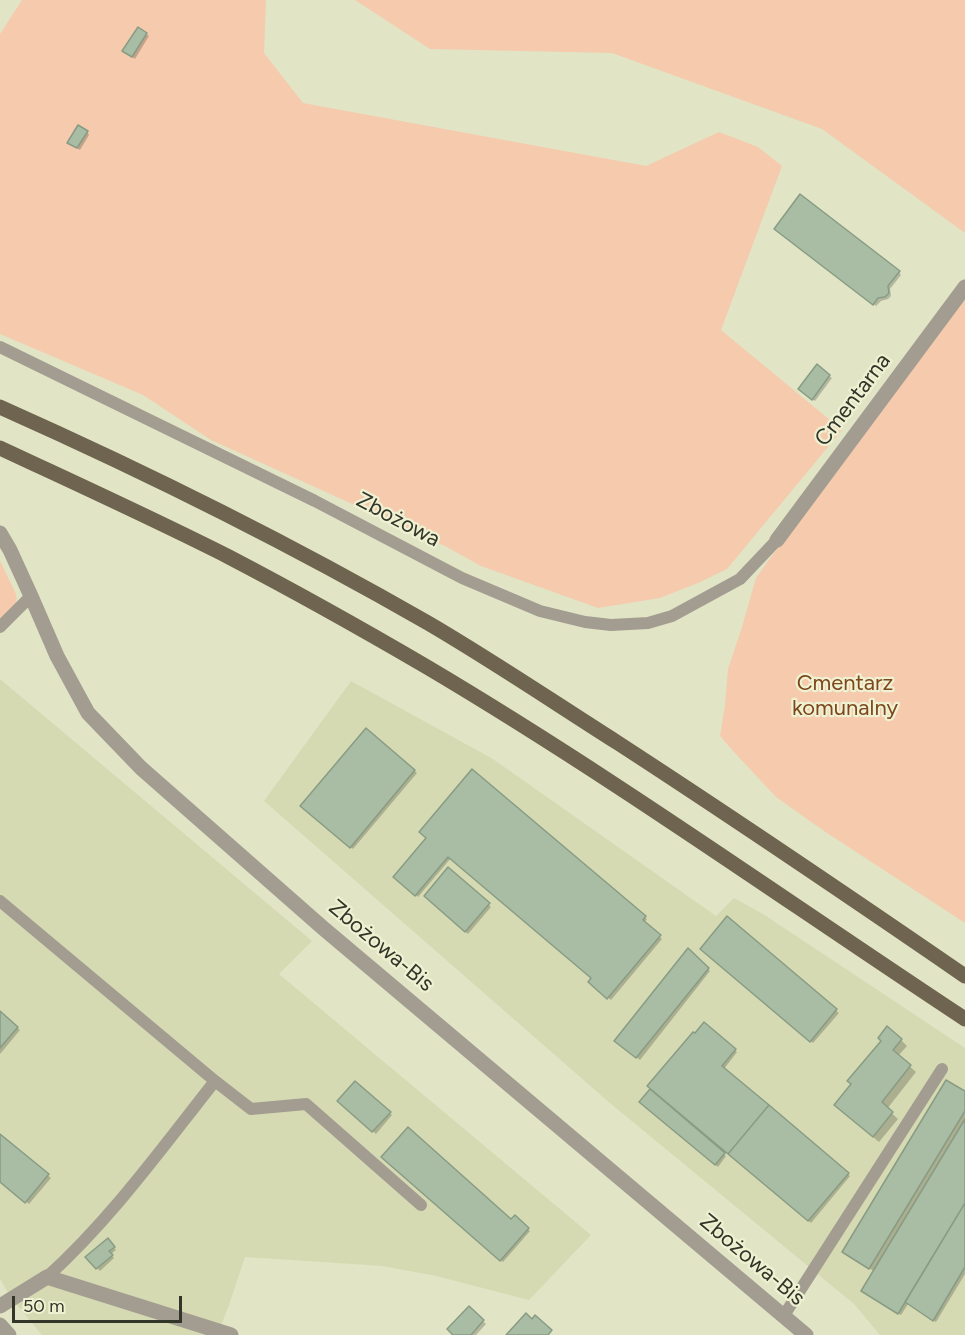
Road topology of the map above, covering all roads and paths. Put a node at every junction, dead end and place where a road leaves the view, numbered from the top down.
1 (965, 287) edge
2 (0, 347) edge
3 (0, 407) edge
4 (0, 448) edge
5 (0, 533) edge
6 (777, 540) joint
7 (31, 596) junction
8 (0, 627) edge
9 (0, 901) edge
10 (965, 976) edge
11 (965, 1019) edge
12 (942, 1069) dead end
13 (215, 1081) junction
14 (422, 1205) dead end
15 (47, 1277) junction
16 (0, 1306) edge
17 (783, 1317) junction
18 (0, 1325) edge
19 (9, 1335) edge
20 (231, 1335) edge
21 (806, 1335) edge

1 - 6 street, Cmentarna
2 - 6 lane, Zbożowa
3 - 10 main road
4 - 11 main road
5 - 7 street, Zbożowa-Bis
7 - 8 lane
7 - 17 street, Zbożowa-Bis
9 - 13 lane
12 - 17 lane
13 - 14 lane
13 - 15 lane
15 - 16 street
15 - 20 street
17 - 21 street, Zbożowa-Bis
18 - 19 street

